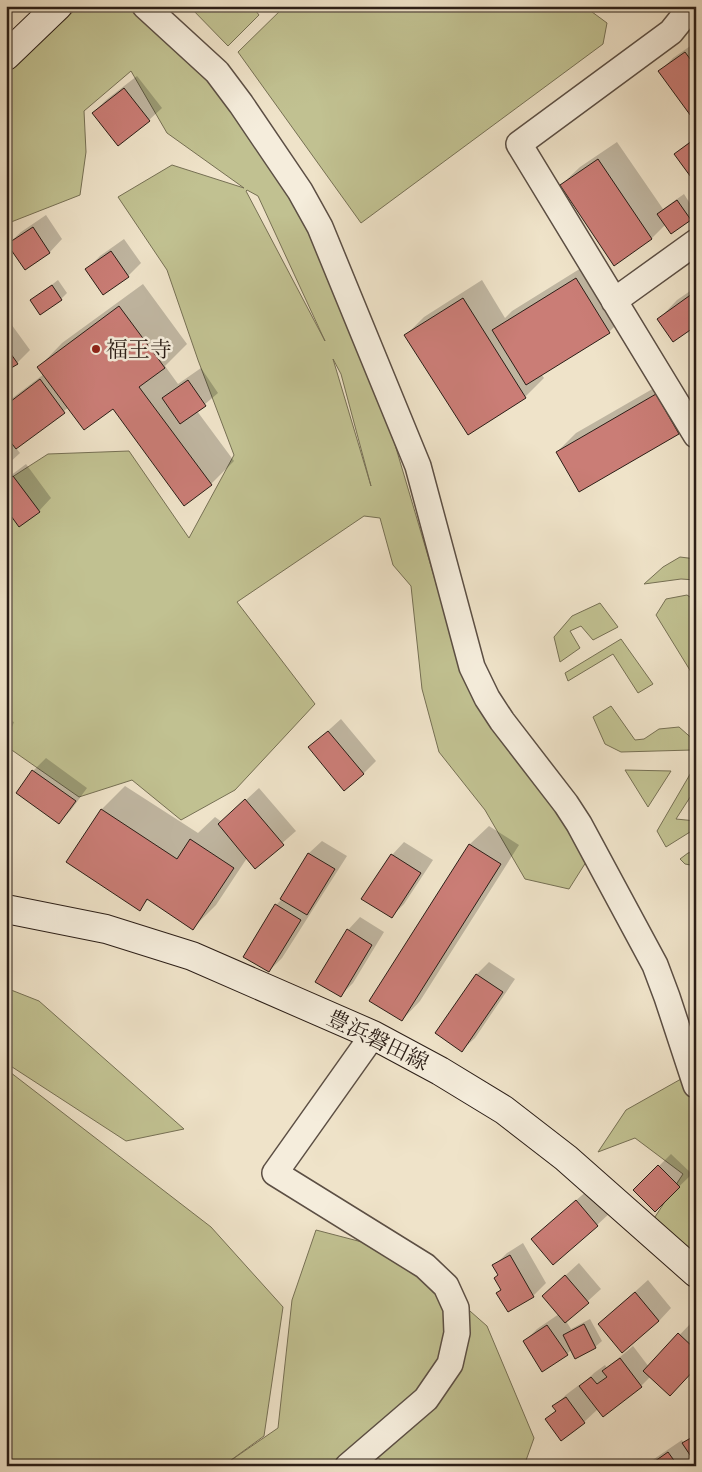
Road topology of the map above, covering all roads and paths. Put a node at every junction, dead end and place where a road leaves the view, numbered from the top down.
1 (58, 6) edge
2 (145, 6) edge
3 (692, 6) edge
4 (6, 56) edge
5 (696, 242) edge
6 (614, 301) junction
7 (696, 435) edge
8 (6, 909) edge
9 (373, 1035) junction
10 (696, 1085) edge
11 (696, 1273) edge
12 (348, 1466) edge

1 - 4 main road
2 - 10 street
3 - 6 street
5 - 6 street
6 - 7 street
8 - 9 main road, 豊浜磐田線
9 - 11 main road, 豊浜磐田線
9 - 12 street

